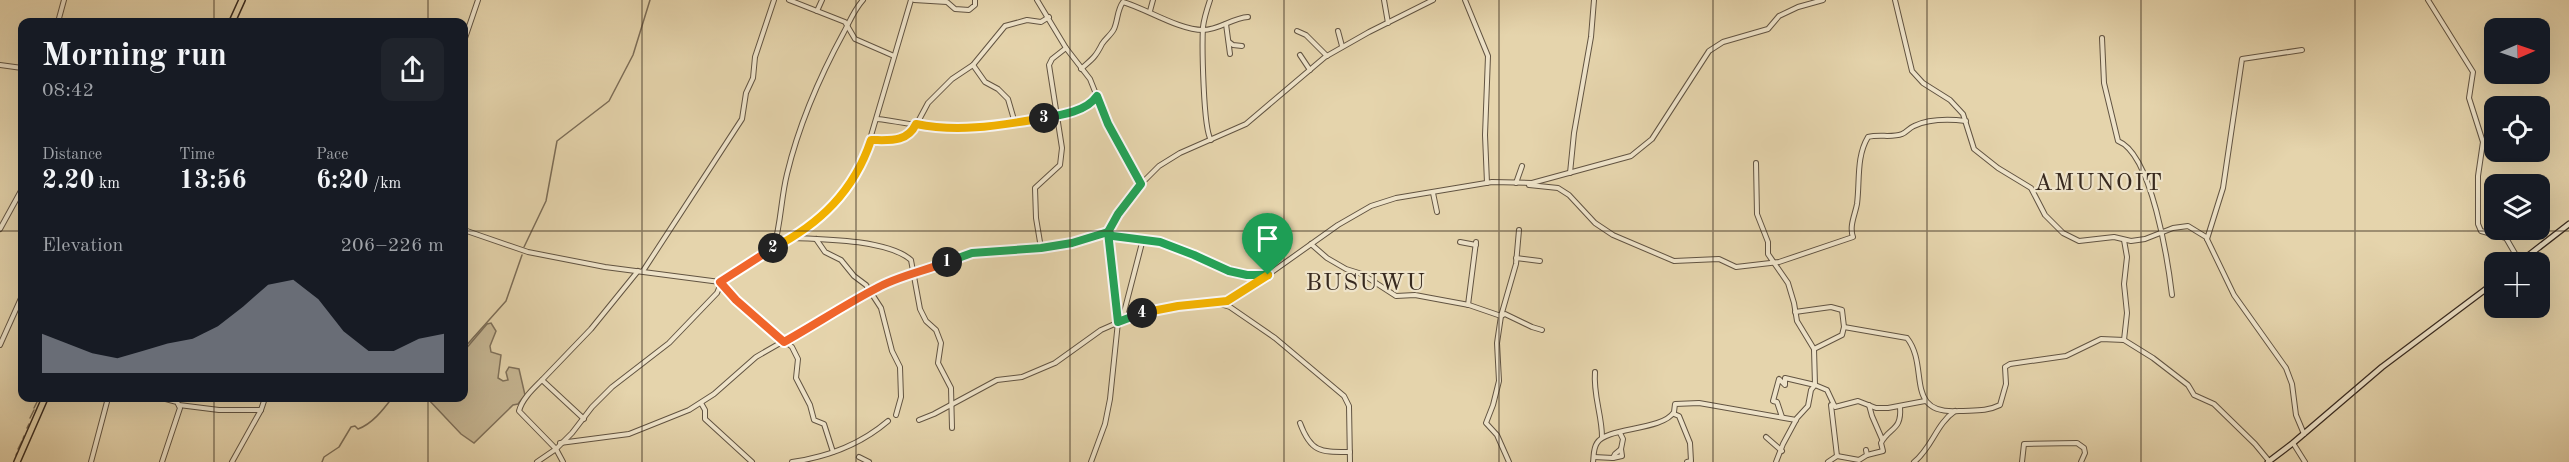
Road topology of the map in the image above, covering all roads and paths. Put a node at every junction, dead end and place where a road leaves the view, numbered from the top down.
1 (64, 0) edge
2 (242, 0) edge
3 (478, 0) edge
4 (774, 0) edge
5 (789, 0) edge
6 (822, 0) edge
7 (862, 0) edge
8 (912, 0) edge
9 (975, 0) edge
10 (1037, 0) edge
11 (1154, 0) edge
12 (1210, 0) edge
13 (1384, 0) edge
14 (1432, 0) edge
15 (1465, 0) edge
16 (1594, 0) edge
17 (1823, 0) edge
18 (1895, 0) edge
19 (2428, 0) edge
20 (948, 1) edge
21 (817, 11) junction
22 (1150, 11) junction
23 (1049, 17) junction
24 (1248, 17) dead end
25 (59, 18) edge
26 (234, 18) edge
27 (1388, 23) junction
28 (848, 24) junction
29 (1226, 24) junction
30 (468, 29) edge
31 (1203, 30) junction
32 (1338, 31) dead end
33 (1297, 32) dead end
34 (2102, 38) dead end
35 (1228, 41) junction
36 (1242, 46) dead end
37 (1342, 46) junction
38 (1066, 48) junction
39 (2302, 50) dead end
40 (1230, 54) dead end
41 (1300, 55) dead end
42 (894, 56) junction
43 (1327, 56) junction
44 (0, 65) edge
45 (974, 65) junction
46 (18, 67) edge
47 (1081, 69) junction
48 (1310, 70) junction
49 (1097, 96) junction
50 (1057, 116) junction
51 (877, 119) junction
52 (1966, 121) junction
53 (1015, 123) junction
54 (916, 124) junction
55 (871, 140) junction
56 (1211, 140) junction
57 (1756, 163) dead end
58 (1522, 166) dead end
59 (1570, 173) junction
60 (1487, 183) junction
61 (1516, 183) junction
62 (1141, 184) junction
63 (1522, 184) junction
64 (1433, 193) junction
65 (18, 196) edge
66 (1437, 212) dead end
67 (2569, 224) edge
68 (0, 230) edge
69 (1519, 230) dead end
70 (468, 231) edge
71 (2163, 231) junction
72 (1108, 232) junction
73 (793, 238) junction
74 (815, 239) junction
75 (1143, 239) junction
76 (2124, 240) junction
77 (2207, 240) junction
78 (1460, 242) dead end
79 (1311, 244) junction
80 (774, 248) junction
81 (1041, 248) junction
82 (2514, 252) edge
83 (2533, 252) edge
84 (1516, 258) junction
85 (1540, 261) dead end
86 (1774, 262) junction
87 (640, 271) junction
88 (915, 274) junction
89 (1268, 275) junction
90 (720, 282) junction
91 (2484, 290) edge
92 (870, 293) junction
93 (2172, 295) dead end
94 (1219, 304) junction
95 (1468, 305) junction
96 (18, 306) edge
97 (1796, 312) junction
98 (1501, 316) junction
99 (1120, 321) junction
100 (1844, 327) junction
101 (1542, 330) dead end
102 (2124, 340) junction
103 (784, 342) junction
104 (0, 345) edge
105 (1814, 349) junction
106 (1595, 372) dead end
107 (542, 381) junction
108 (1815, 385) junction
109 (1925, 401) junction
110 (43, 402) edge
111 (107, 402) edge
112 (176, 402) edge
113 (264, 402) edge
114 (701, 403) junction
115 (952, 403) junction
116 (1831, 404) junction
117 (179, 405) junction
118 (1869, 405) junction
119 (1900, 407) junction
120 (261, 411) junction
121 (1956, 411) junction
122 (1674, 414) junction
123 (897, 415) dead end
124 (1782, 417) junction
125 (584, 419) junction
126 (919, 420) dead end
127 (1796, 420) junction
128 (888, 421) dead end
129 (1300, 423) dead end
130 (952, 428) dead end
131 (1620, 433) junction
132 (2304, 434) junction
133 (1602, 437) junction
134 (1766, 437) dead end
135 (1882, 439) junction
136 (560, 443) junction
137 (2293, 443) junction
138 (556, 449) junction
139 (1782, 451) junction
140 (833, 452) junction
141 (1350, 452) junction
142 (1837, 456) junction
143 (859, 457) dead end
144 (813, 460) edge
145 (1593, 460) edge
146 (1615, 460) edge
147 (750, 461) edge
148 (17, 462) edge
149 (91, 462) edge
150 (162, 462) edge
151 (232, 462) edge
152 (537, 462) edge
153 (563, 462) edge
154 (792, 462) edge
155 (868, 462) edge
156 (1091, 462) edge
157 (1350, 462) edge
158 (1509, 462) edge
159 (1687, 462) edge
160 (1776, 462) edge
161 (1828, 462) edge
162 (1914, 462) edge
163 (2022, 462) edge
164 (2081, 462) edge
165 (2268, 462) edge
166 (2305, 462) edge

1 - 25 street
2 - 26 main road
3 - 30 street
4 - 87 street
5 - 21 street
6 - 21 street
7 - 28 street
8 - 20 street
8 - 42 street
9 - 20 street
10 - 23 street
11 - 22 street
12 - 31 street
13 - 27 street
14 - 27 street
15 - 60 street
16 - 59 street
17 - 59 street
18 - 52 street
19 - 82 street
21 - 28 street
22 - 31 street
22 - 47 street
23 - 38 street
23 - 45 street
24 - 29 street
27 - 37 street
28 - 42 street
28 - 80 street
29 - 31 street
29 - 35 street
31 - 56 street
32 - 37 street
33 - 43 street
34 - 71 street
35 - 36 street
35 - 40 street
37 - 43 street
38 - 47 street
38 - 50 street
39 - 77 street
41 - 48 street
42 - 51 street
43 - 48 street
44 - 46 street
45 - 53 street
45 - 54 street
47 - 49 street
48 - 56 street
49 - 50 street
49 - 62 street
50 - 53 street
50 - 81 street
51 - 54 street
51 - 55 street
52 - 76 street
52 - 86 street
53 - 54 street
54 - 55 street
55 - 73 street
56 - 62 street
57 - 86 street
58 - 61 street
59 - 63 street
60 - 61 street
60 - 64 street
61 - 63 street
62 - 72 street
63 - 86 street
64 - 66 street
64 - 79 street
65 - 68 street
67 - 83 main road
69 - 84 street
70 - 87 street
71 - 76 street
71 - 77 street
71 - 93 street
72 - 75 street
72 - 81 street
72 - 99 street
73 - 74 street
73 - 80 street
74 - 88 street
74 - 92 street
75 - 89 street
75 - 99 street
76 - 102 street
77 - 132 street
78 - 95 street
79 - 89 street
79 - 95 street
80 - 90 street
81 - 88 street
84 - 85 street
84 - 98 street
86 - 97 street
87 - 90 street
87 - 107 street
88 - 92 street
88 - 115 street
89 - 94 street
90 - 103 street
90 - 125 street
91 - 132 main road
92 - 103 street
92 - 123 street
94 - 99 street
94 - 141 street
95 - 98 street
96 - 104 street
97 - 100 street
97 - 105 street
98 - 101 street
98 - 158 street
99 - 115 street
99 - 156 street
100 - 105 street
100 - 109 street
102 - 121 street
102 - 165 street
103 - 114 street
103 - 140 street
105 - 108 street
106 - 133 street
107 - 125 street
107 - 138 street
108 - 116 street
108 - 124 street
108 - 127 street
109 - 119 street
109 - 121 street
110 - 148 main road
111 - 149 street
112 - 117 street
113 - 120 street
114 - 136 street
114 - 147 street
115 - 126 street
115 - 130 street
116 - 118 street
116 - 142 street
117 - 120 street
117 - 150 street
118 - 119 street
118 - 135 street
119 - 135 street
120 - 151 street
121 - 162 street
122 - 124 street
122 - 131 street
122 - 159 street
124 - 127 street
125 - 136 street
127 - 139 street
128 - 140 street
129 - 141 street
131 - 133 street
131 - 146 street
132 - 137 main road
133 - 145 street
134 - 139 street
135 - 142 street
136 - 138 street
137 - 165 main road
137 - 166 street
138 - 152 street
138 - 153 street
139 - 160 street
140 - 144 street
141 - 157 street
142 - 161 street
143 - 155 street
144 - 154 street
145 - 146 street
163 - 164 street

